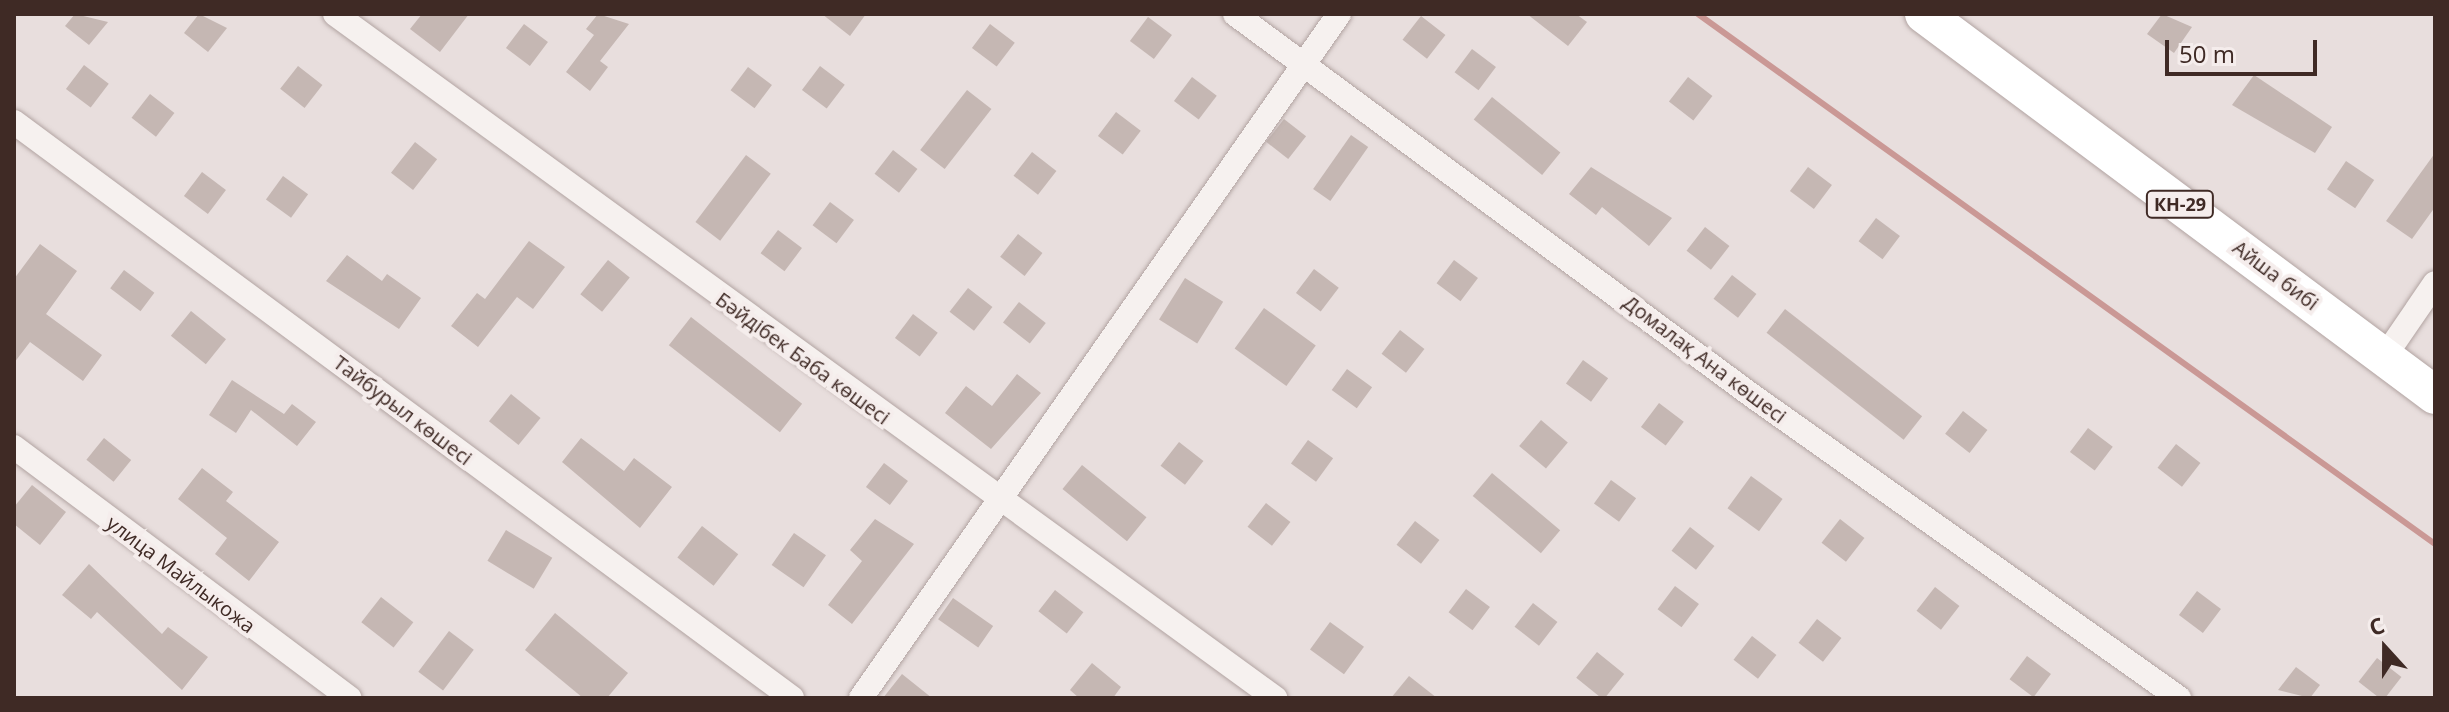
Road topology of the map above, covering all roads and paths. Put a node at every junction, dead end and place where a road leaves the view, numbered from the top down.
1 (335, 14) edge
2 (1235, 14) edge
3 (1339, 14) edge
4 (1924, 14) edge
5 (1305, 64) junction
6 (14, 122) edge
7 (2435, 283) edge
8 (2385, 356) junction
9 (2435, 395) edge
10 (14, 447) edge
11 (1001, 499) junction
12 (350, 698) edge
13 (792, 698) edge
14 (861, 698) edge
15 (1275, 698) edge
16 (2179, 698) edge

1 - 11 street, Бәйдібек Баба көшесі
2 - 5 street, Домалақ Ана көшесі
3 - 5 street
4 - 8 main road, Айша бибі / КН-29
5 - 11 street
5 - 16 street, Домалақ Ана көшесі
6 - 13 street, Тайбурыл көшесі
7 - 8 street
8 - 9 main road, Айша бибі / КН-29
10 - 12 street, улица Майлыкожа
11 - 14 street
11 - 15 street, Бәйдібек Баба көшесі

